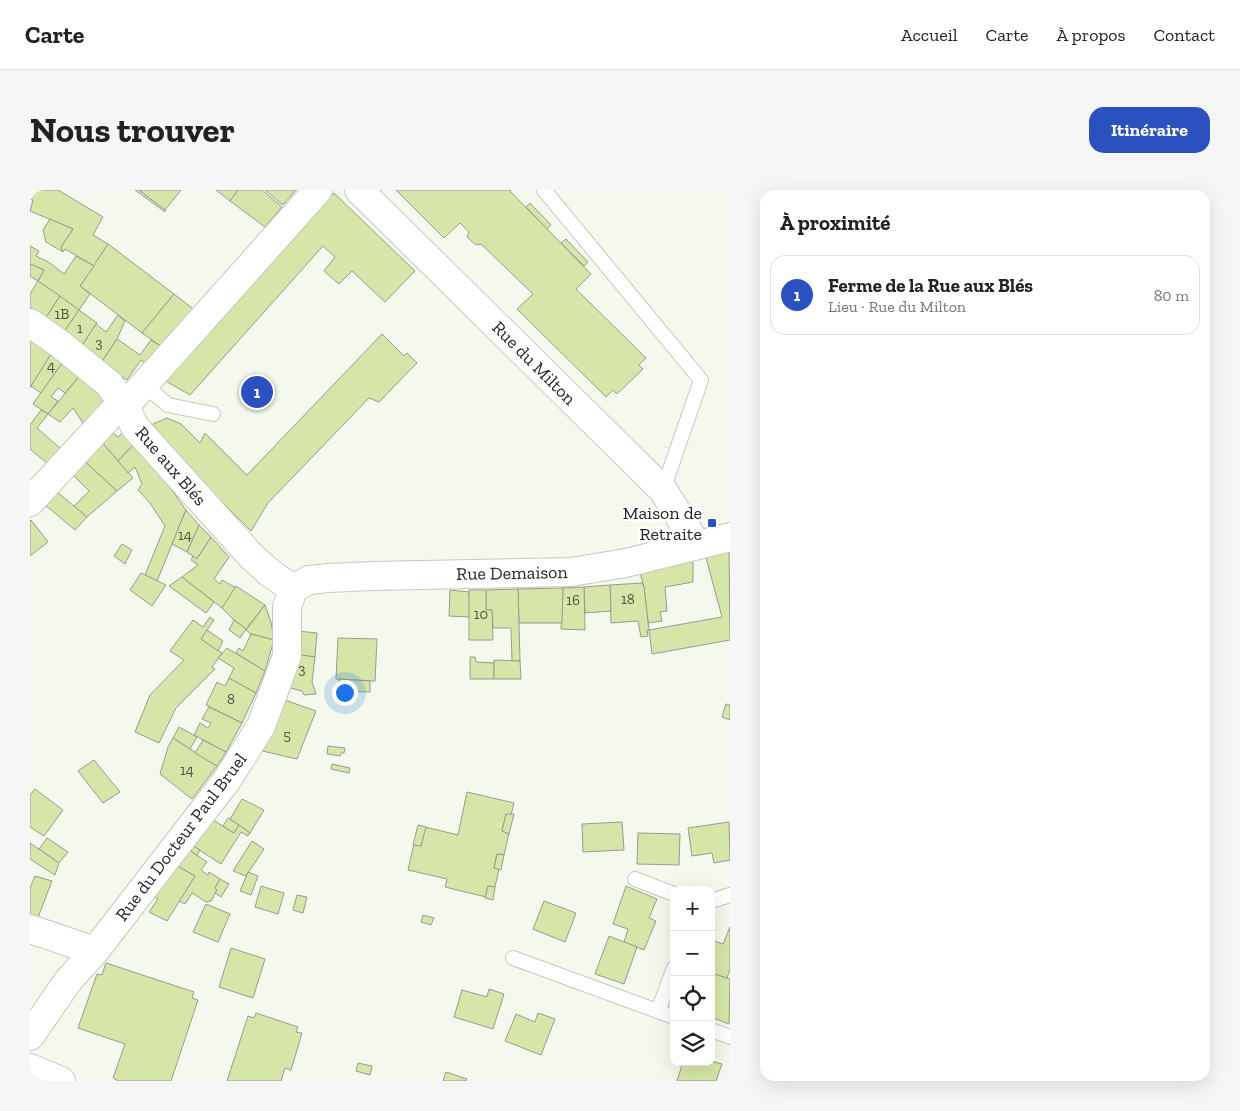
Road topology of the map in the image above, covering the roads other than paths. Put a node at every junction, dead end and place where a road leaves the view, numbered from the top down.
1 (318, 190) edge
2 (359, 190) edge
3 (544, 190) edge
4 (30, 323) edge
5 (144, 385) junction
6 (124, 406) junction
7 (213, 414) dead end
8 (663, 490) junction
9 (30, 502) edge
10 (730, 537) edge
11 (697, 545) junction
12 (293, 589) junction
13 (635, 879) dead end
14 (670, 892) edge
15 (730, 895) edge
16 (715, 899) edge
17 (30, 929) edge
18 (96, 951) junction
19 (513, 958) dead end
20 (671, 976) edge
21 (658, 1011) junction
22 (670, 1016) edge
23 (715, 1031) edge
24 (30, 1036) edge
25 (730, 1037) edge
26 (30, 1068) edge
27 (61, 1081) edge

1 - 5 street
2 - 8 street, Rue du Milton
3 - 8 lane
4 - 6 street, Rue aux Blés
5 - 6 street
5 - 7 lane
6 - 9 street
6 - 12 street, Rue aux Blés
8 - 11 street, Rue du Milton
10 - 11 street, Rue Demaison
11 - 12 street, Rue Demaison
12 - 18 street, Rue du Docteur Paul Bruel
13 - 14 lane
15 - 16 lane
17 - 18 street
18 - 24 street, Rue du Docteur Paul Bruel
19 - 21 lane
20 - 21 lane
21 - 22 lane
23 - 25 lane
26 - 27 street

